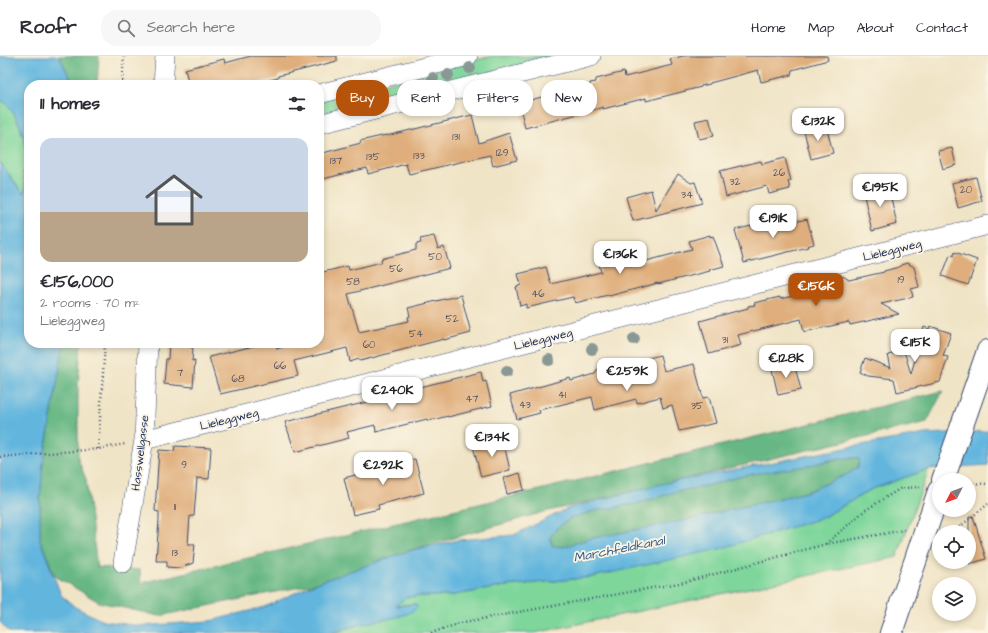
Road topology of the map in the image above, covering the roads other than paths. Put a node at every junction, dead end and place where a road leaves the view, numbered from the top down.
1 (165, 56) edge
2 (468, 56) edge
3 (591, 56) edge
4 (163, 80) edge
5 (324, 93) edge
6 (324, 123) edge
7 (988, 225) edge
8 (148, 348) edge
9 (988, 352) edge
10 (144, 440) junction
11 (945, 473) edge
12 (932, 511) edge
13 (123, 563) dead end
14 (891, 633) edge

1 - 4 street
2 - 5 street
3 - 6 street
7 - 10 street, Lieleggweg
8 - 10 street, Hasswellgasse
9 - 11 street
10 - 13 street, Hasswellgasse
12 - 14 street

